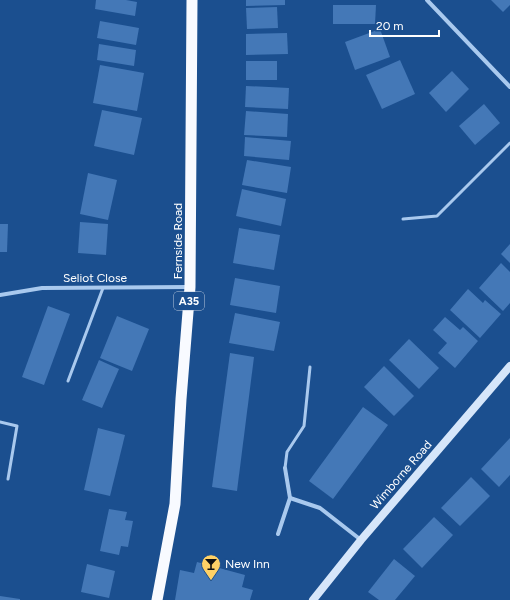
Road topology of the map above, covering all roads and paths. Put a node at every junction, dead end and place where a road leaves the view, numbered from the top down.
1 (192, 0) edge
2 (427, 0) edge
3 (510, 87) edge
4 (510, 143) edge
5 (404, 219) dead end
6 (190, 287) junction
7 (103, 288) junction
8 (0, 296) edge
9 (510, 366) edge
10 (310, 368) dead end
11 (68, 381) dead end
12 (0, 422) edge
13 (285, 468) joint
14 (8, 479) dead end
15 (290, 498) junction
16 (278, 534) dead end
17 (361, 540) junction
18 (157, 600) edge
19 (313, 600) edge

1 - 6 highway, Fernside Road / A35
2 - 3 street
4 - 5 lane
6 - 7 street, Seliot Close
6 - 18 highway, Fernside Road / A35
7 - 8 street, Seliot Close
7 - 11 lane
9 - 17 main road, Wimborne Road
10 - 13 lane
12 - 14 lane
13 - 15 street
15 - 16 street
15 - 17 street
17 - 19 main road, Wimborne Road

